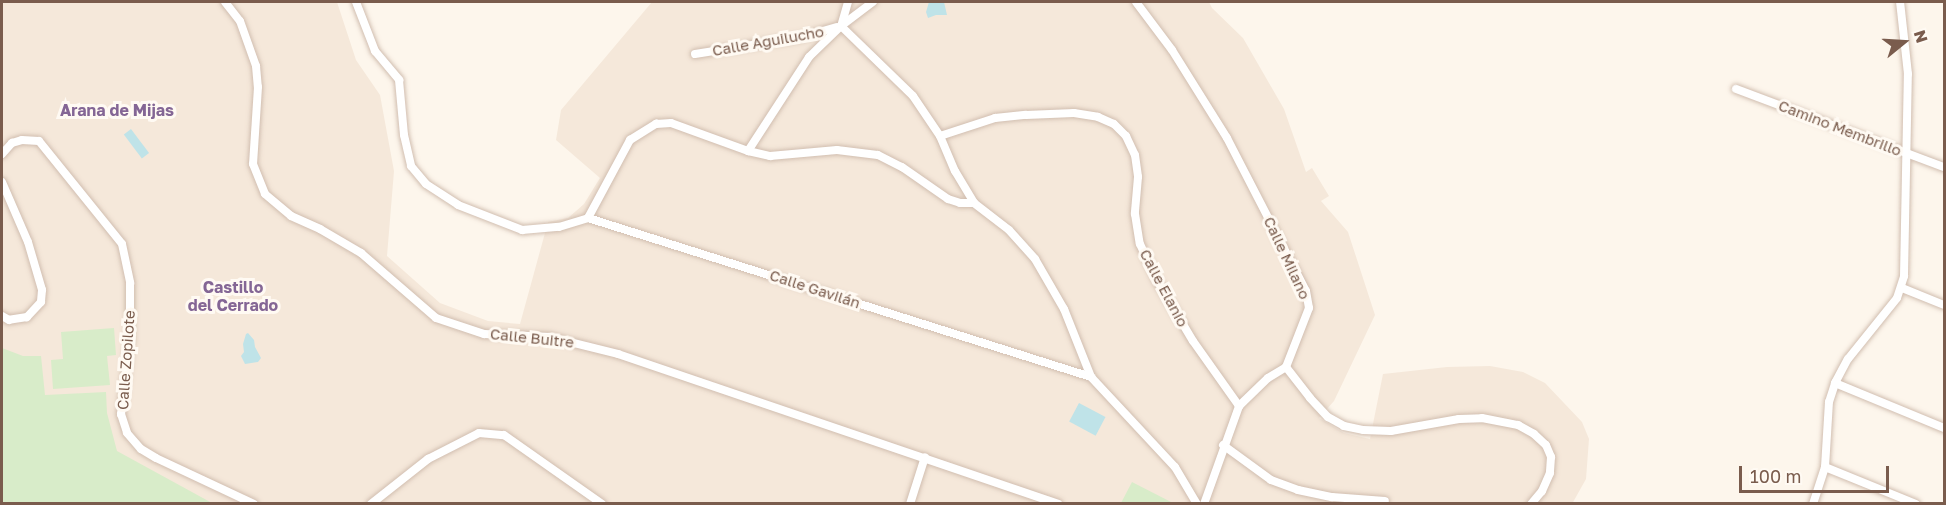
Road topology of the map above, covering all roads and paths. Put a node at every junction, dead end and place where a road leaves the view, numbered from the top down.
1 (225, 2) edge
2 (356, 2) edge
3 (848, 2) edge
4 (873, 2) edge
5 (1136, 2) edge
6 (1900, 2) edge
7 (841, 26) junction
8 (695, 54) dead end
9 (1736, 89) dead end
10 (940, 136) junction
11 (748, 151) junction
12 (1907, 153) junction
13 (2, 154) edge
14 (1944, 167) edge
15 (2, 182) edge
16 (974, 203) junction
17 (588, 218) junction
18 (1902, 288) junction
19 (1944, 305) edge
20 (2, 316) edge
21 (1286, 367) junction
22 (1091, 377) junction
23 (1834, 383) junction
24 (1239, 406) junction
25 (1944, 428) edge
26 (1223, 445) junction
27 (925, 458) junction
28 (1825, 467) junction
29 (1385, 501) dead end
30 (254, 504) edge
31 (371, 504) edge
32 (602, 504) edge
33 (910, 504) edge
34 (1058, 504) edge
35 (1197, 504) edge
36 (1204, 504) edge
37 (1531, 504) edge
38 (1813, 504) edge
39 (1916, 504) edge

1 - 27 street, Calle Buitre
2 - 17 street
3 - 7 street
4 - 7 street
5 - 21 street, Calle Milano
6 - 12 street
7 - 8 street, Calle Aguilucho
7 - 10 street
7 - 11 street
9 - 12 street, Camino Membrillo
10 - 16 street
10 - 24 street, Calle Elanio
11 - 16 street
11 - 17 street
12 - 14 street, Camino Membrillo
12 - 18 street
13 - 30 street, Calle Zopilote
15 - 20 street
16 - 22 street
17 - 22 street, Calle Gavilán
18 - 19 street
18 - 23 street
21 - 24 street
21 - 37 street
22 - 35 street
23 - 25 street
23 - 28 street
24 - 26 street
26 - 29 street
26 - 36 street
27 - 33 street
27 - 34 street, Calle Buitre
28 - 38 street
28 - 39 street
31 - 32 street

